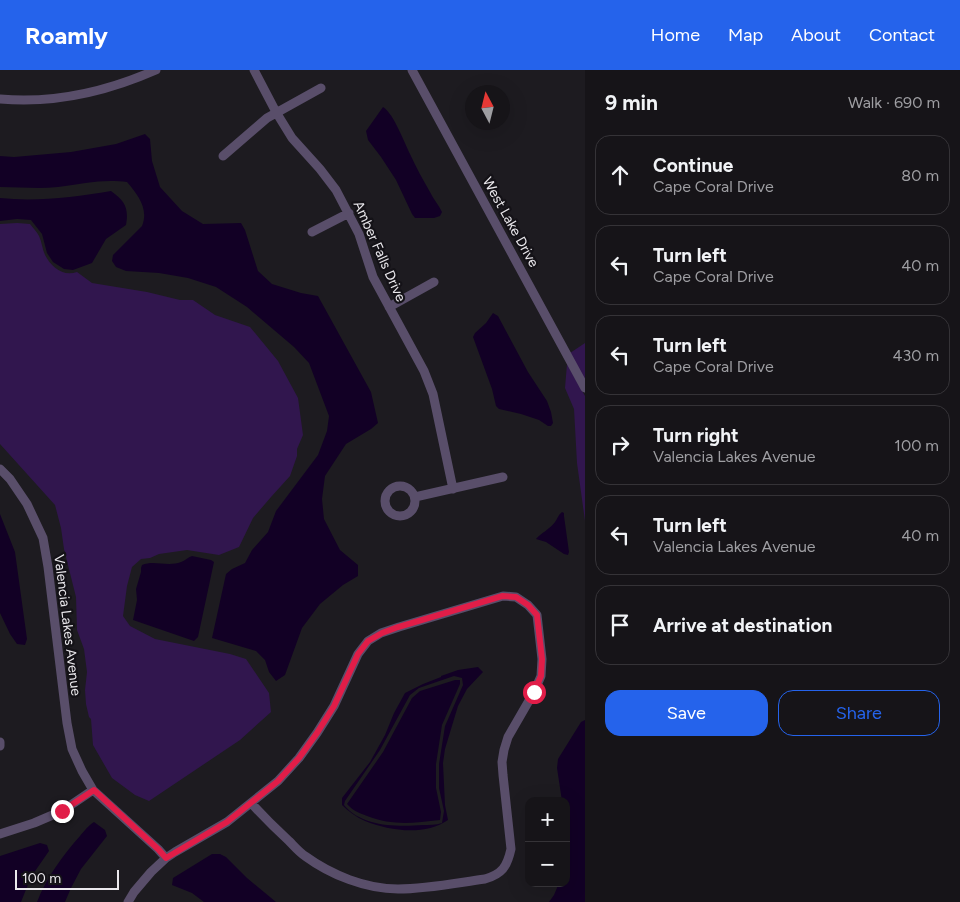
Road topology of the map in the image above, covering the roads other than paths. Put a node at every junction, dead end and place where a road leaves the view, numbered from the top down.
1 (156, 70) edge
2 (254, 70) edge
3 (412, 70) edge
4 (321, 88) dead end
5 (0, 99) edge
6 (276, 112) junction
7 (222, 156) dead end
8 (349, 213) junction
9 (312, 232) dead end
10 (434, 282) dead end
11 (389, 307) junction
12 (585, 388) edge
13 (0, 469) edge
14 (503, 477) dead end
15 (453, 489) junction
16 (415, 497) dead end
17 (0, 742) edge
18 (0, 746) edge
19 (94, 790) junction
20 (251, 803) junction
21 (0, 834) edge
22 (166, 858) junction
23 (128, 902) edge

1 - 5 street
2 - 6 street, Amber Falls Drive
3 - 12 street, West Lake Drive
4 - 6 street
6 - 7 street
6 - 8 street, Amber Falls Drive
8 - 9 street
8 - 11 street, Amber Falls Drive
10 - 11 street
11 - 15 street, Amber Falls Drive
13 - 19 street, Valencia Lakes Avenue
14 - 15 street
15 - 16 street
17 - 18 street
19 - 21 street
19 - 22 street, Valencia Lakes Avenue
20 - 20 street
20 - 22 street
22 - 23 street

